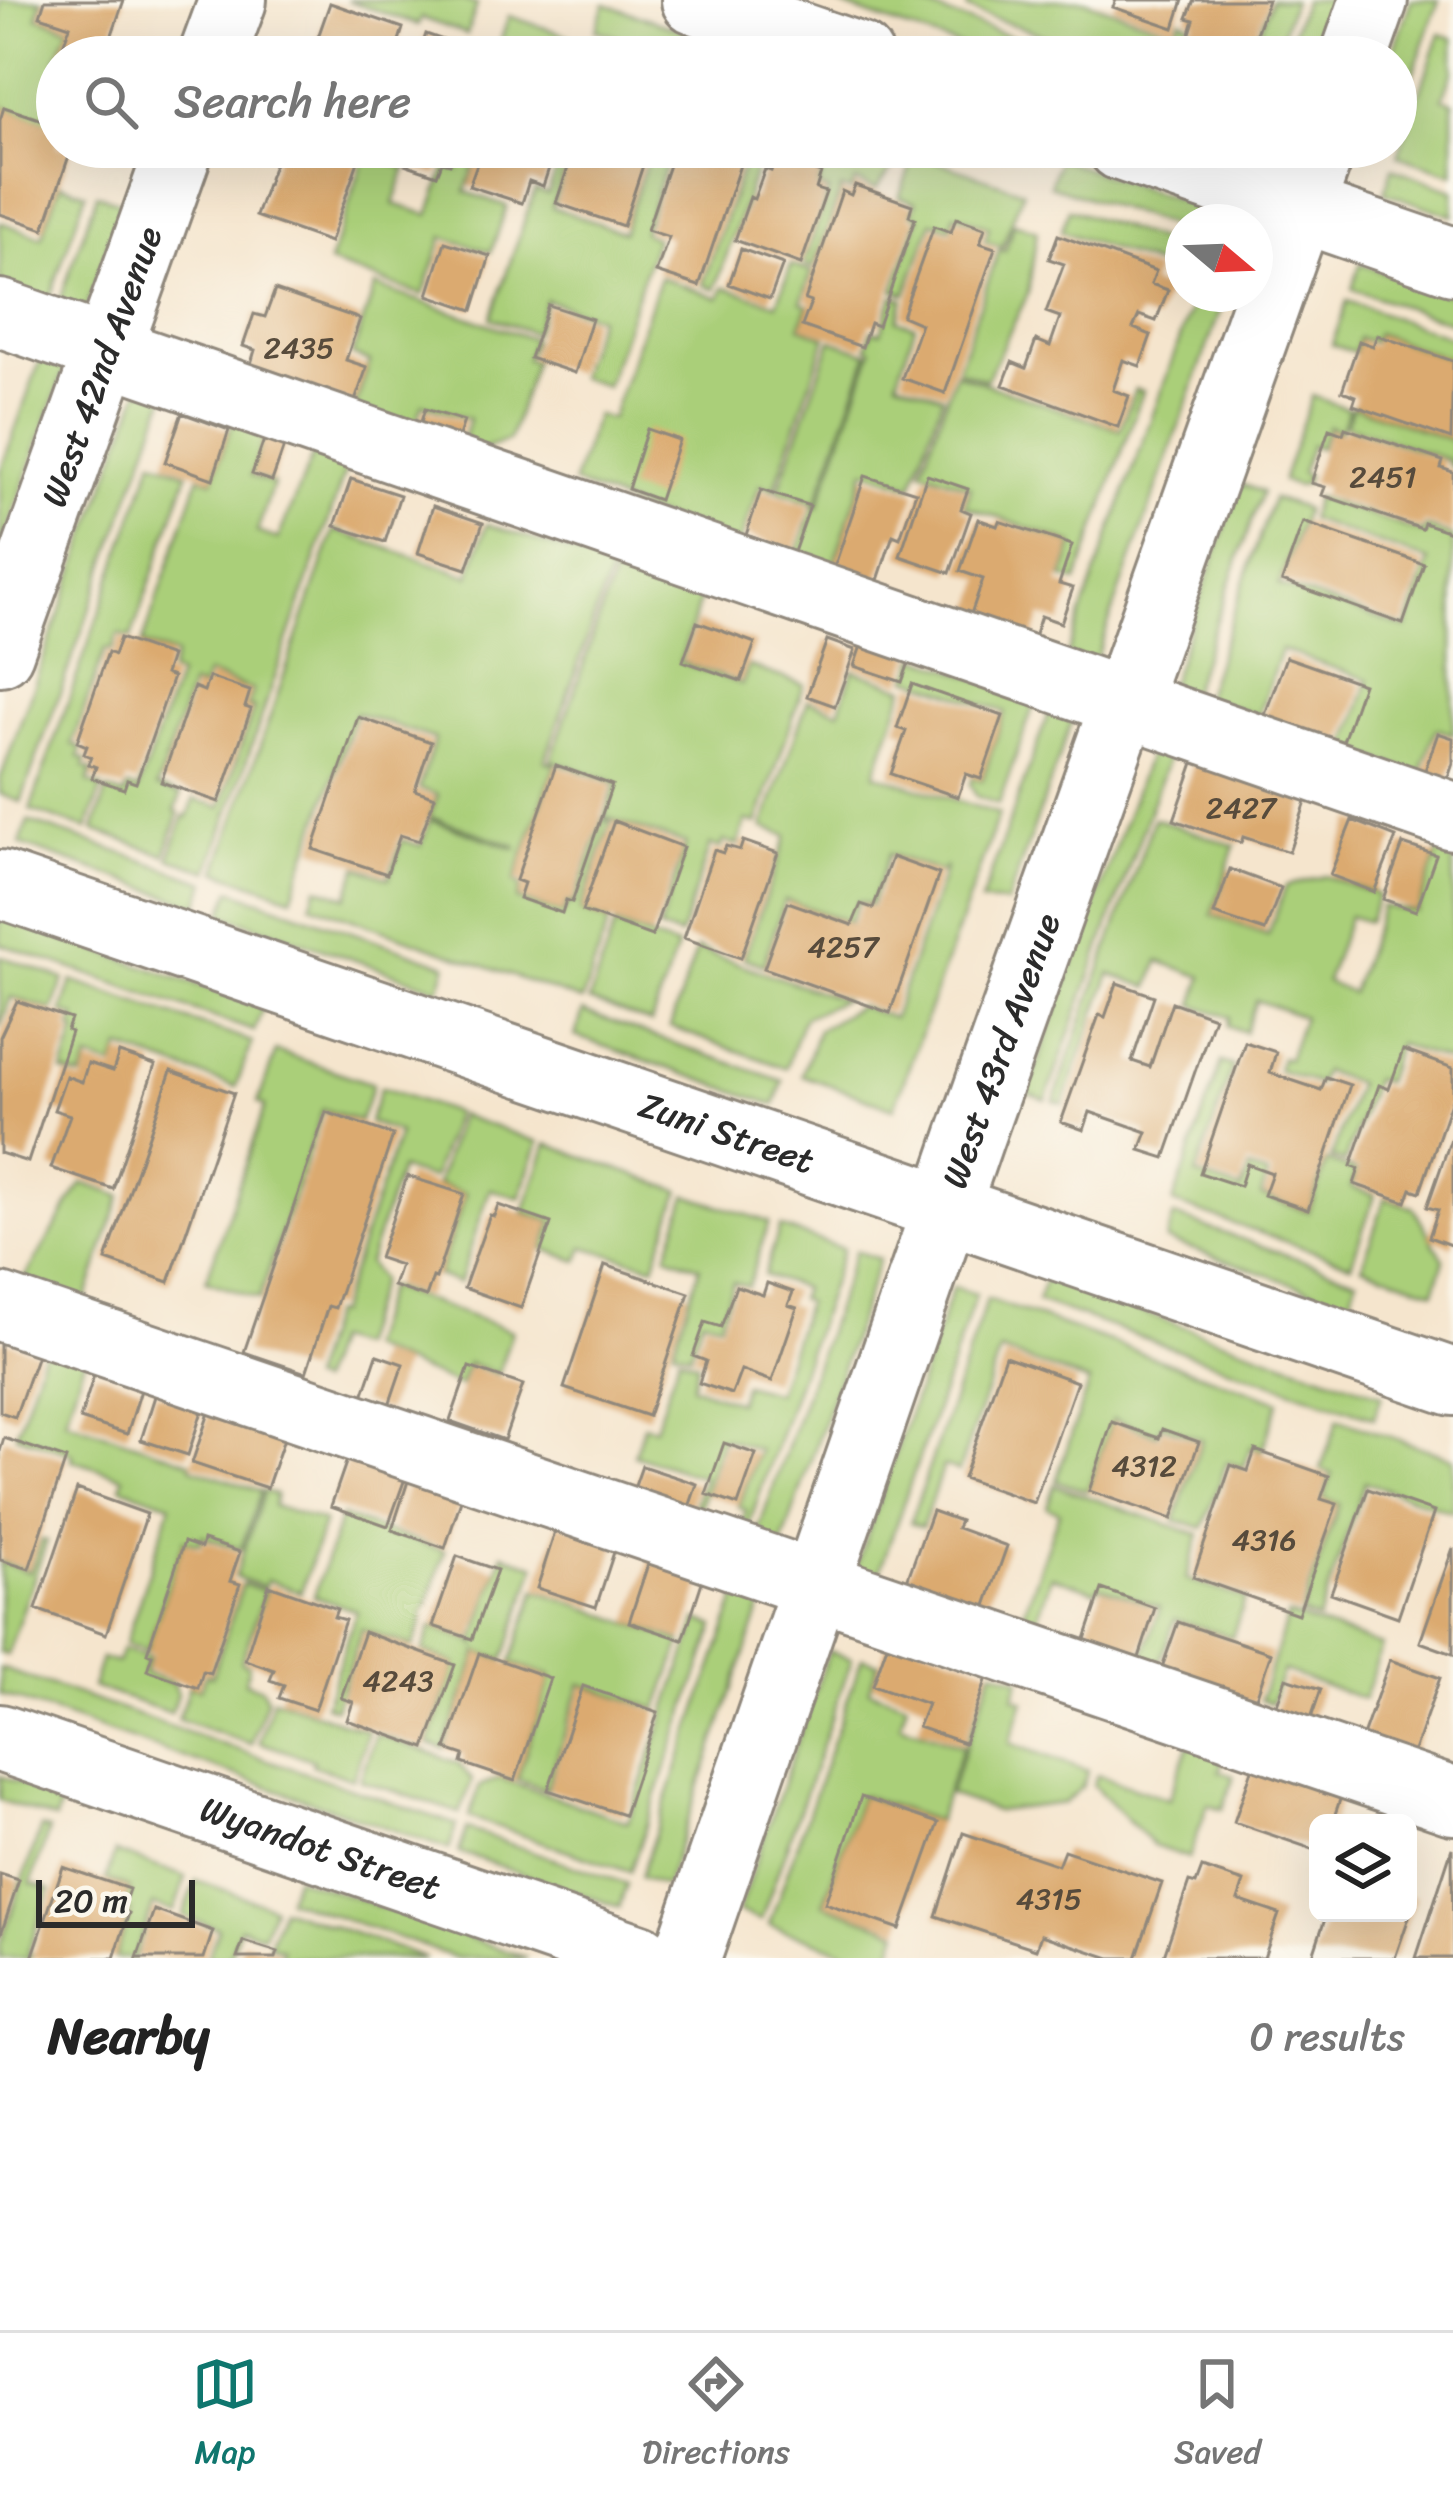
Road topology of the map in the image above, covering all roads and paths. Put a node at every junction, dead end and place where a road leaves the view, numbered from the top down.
1 (233, 0) edge
2 (694, 0) edge
3 (1374, 0) edge
4 (220, 36) edge
5 (799, 36) edge
6 (1361, 36) edge
7 (173, 168) edge
8 (1183, 168) edge
9 (1314, 168) edge
10 (1300, 208) junction
11 (1453, 261) edge
12 (0, 313) edge
13 (108, 350) junction
14 (0, 652) edge
15 (1124, 702) junction
16 (1453, 816) edge
17 (0, 884) edge
18 (946, 1208) junction
19 (0, 1307) edge
20 (1453, 1382) edge
21 (816, 1585) junction
22 (0, 1738) edge
23 (1453, 1802) edge
24 (640, 1958) edge
25 (687, 1958) edge

1 - 4 street
2 - 5 street
3 - 6 street
7 - 13 street, West 42nd Avenue
8 - 10 street
9 - 10 street, West 43rd Avenue
10 - 11 street
10 - 15 street, West 43rd Avenue
12 - 13 street
13 - 14 street, West 42nd Avenue
13 - 15 street
15 - 16 street
15 - 18 street, West 43rd Avenue
17 - 18 street, Zuni Street
18 - 20 street, Zuni Street
18 - 21 street, West 43rd Avenue
19 - 21 street
21 - 23 street
21 - 25 street, West 43rd Avenue
22 - 24 street, Wyandot Street

